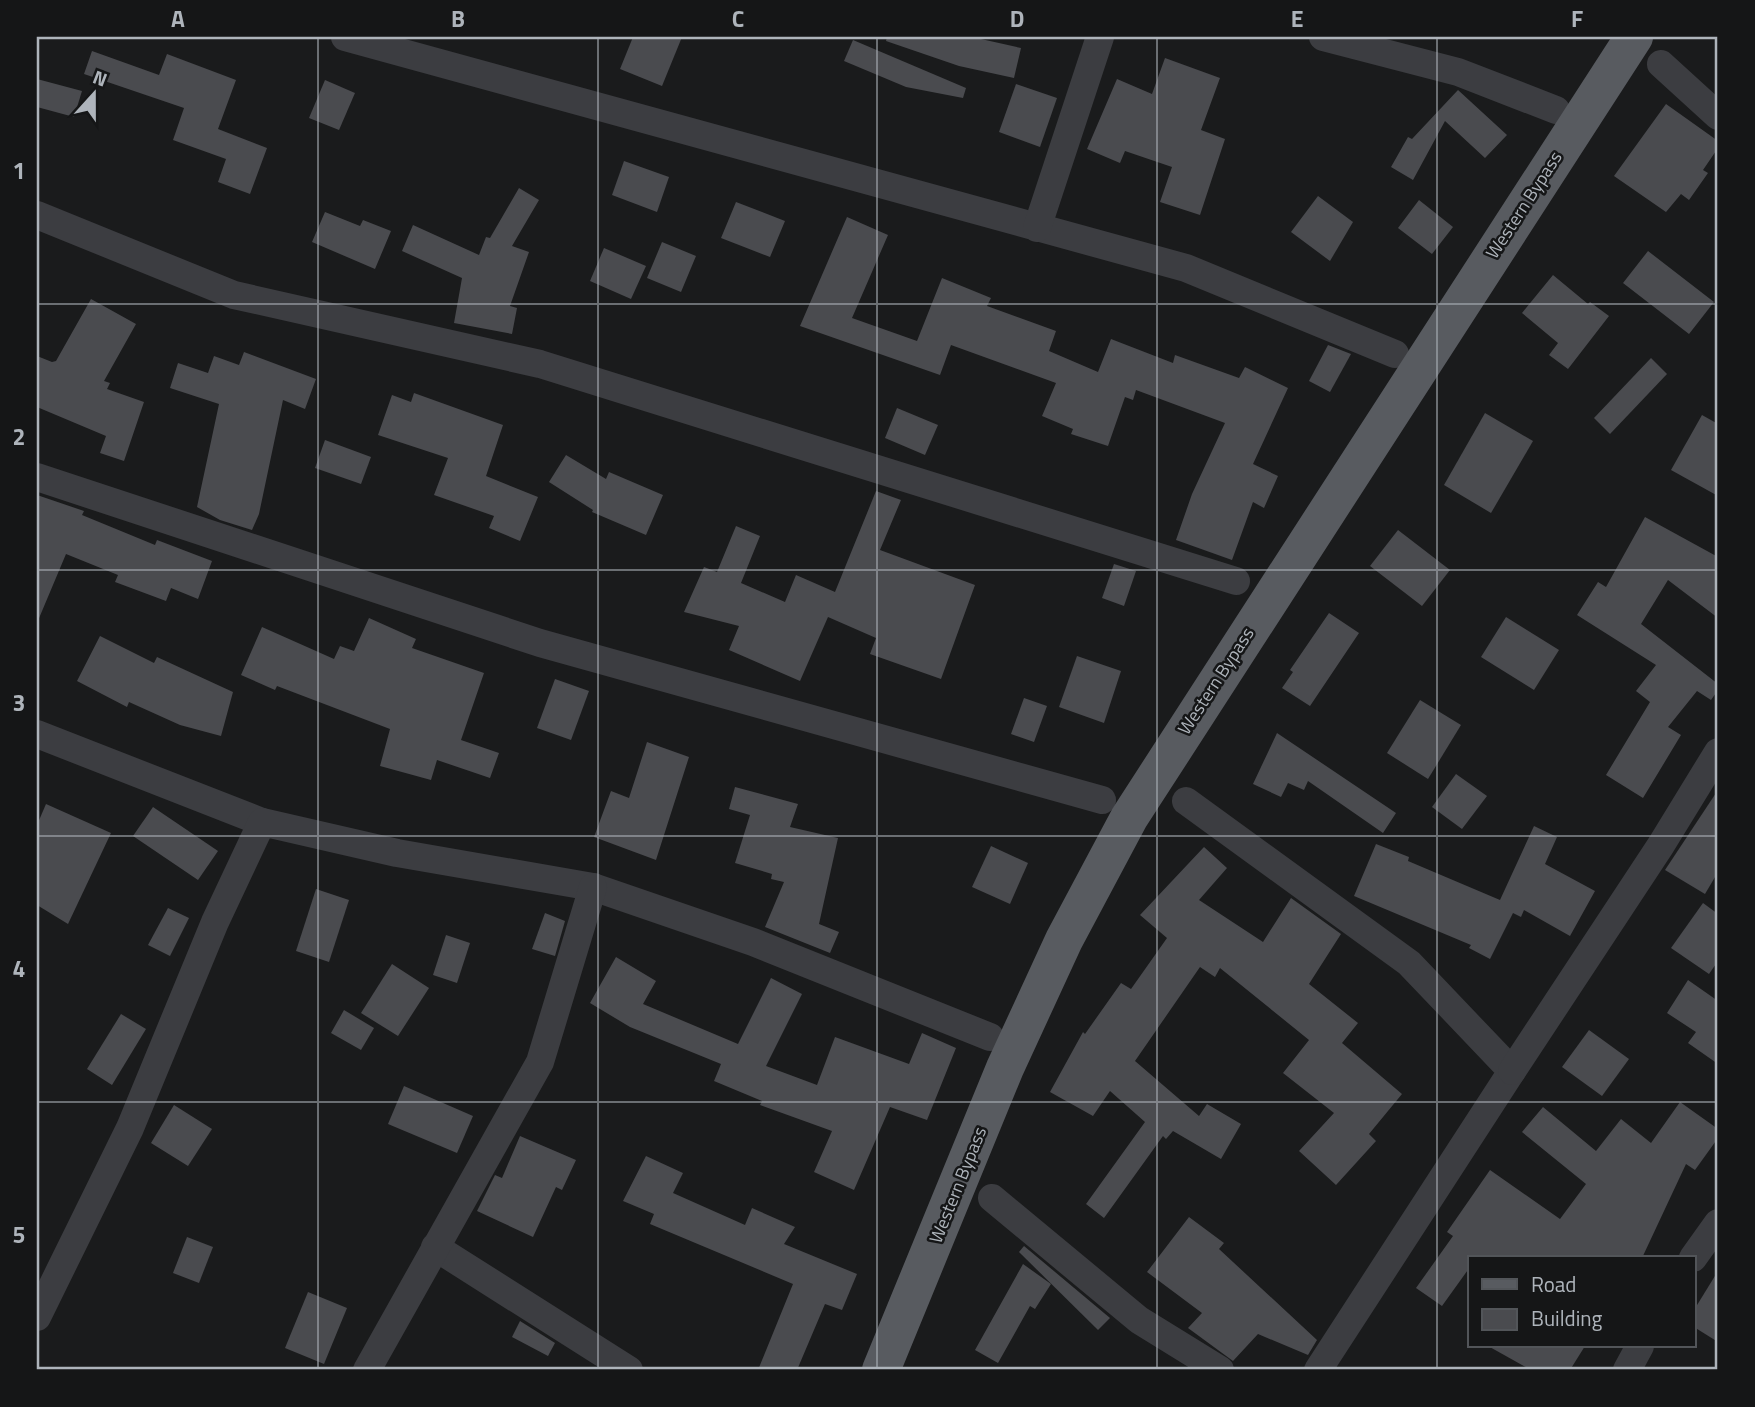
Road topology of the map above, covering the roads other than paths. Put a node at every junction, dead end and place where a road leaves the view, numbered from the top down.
1 (345, 37) edge
2 (1100, 37) edge
3 (1323, 37) edge
4 (1634, 37) edge
5 (1661, 64) dead end
6 (1556, 110) dead end
7 (1718, 116) edge
8 (37, 215) edge
9 (1037, 228) junction
10 (1395, 354) dead end
11 (37, 477) edge
12 (1236, 581) dead end
13 (37, 734) edge
14 (1718, 752) edge
15 (1102, 800) dead end
16 (1186, 801) dead end
17 (262, 822) junction
18 (593, 887) junction
19 (990, 1037) dead end
20 (1511, 1071) junction
21 (992, 1198) dead end
22 (1718, 1223) edge
23 (435, 1247) junction
24 (1694, 1256) edge
25 (37, 1317) edge
26 (1639, 1348) edge
27 (367, 1370) edge
28 (629, 1370) edge
29 (881, 1370) edge
30 (1220, 1370) edge
31 (1318, 1370) edge
32 (1627, 1370) edge

1 - 9 street
2 - 9 street
3 - 6 street
4 - 29 main road, Western Bypass
5 - 7 street
8 - 12 street
9 - 10 street
11 - 15 street
13 - 17 street
14 - 20 street
16 - 20 street
17 - 18 street
17 - 25 street
18 - 19 street
18 - 23 street
20 - 31 street
21 - 30 street
22 - 24 street
23 - 27 street
23 - 28 street
26 - 32 street

